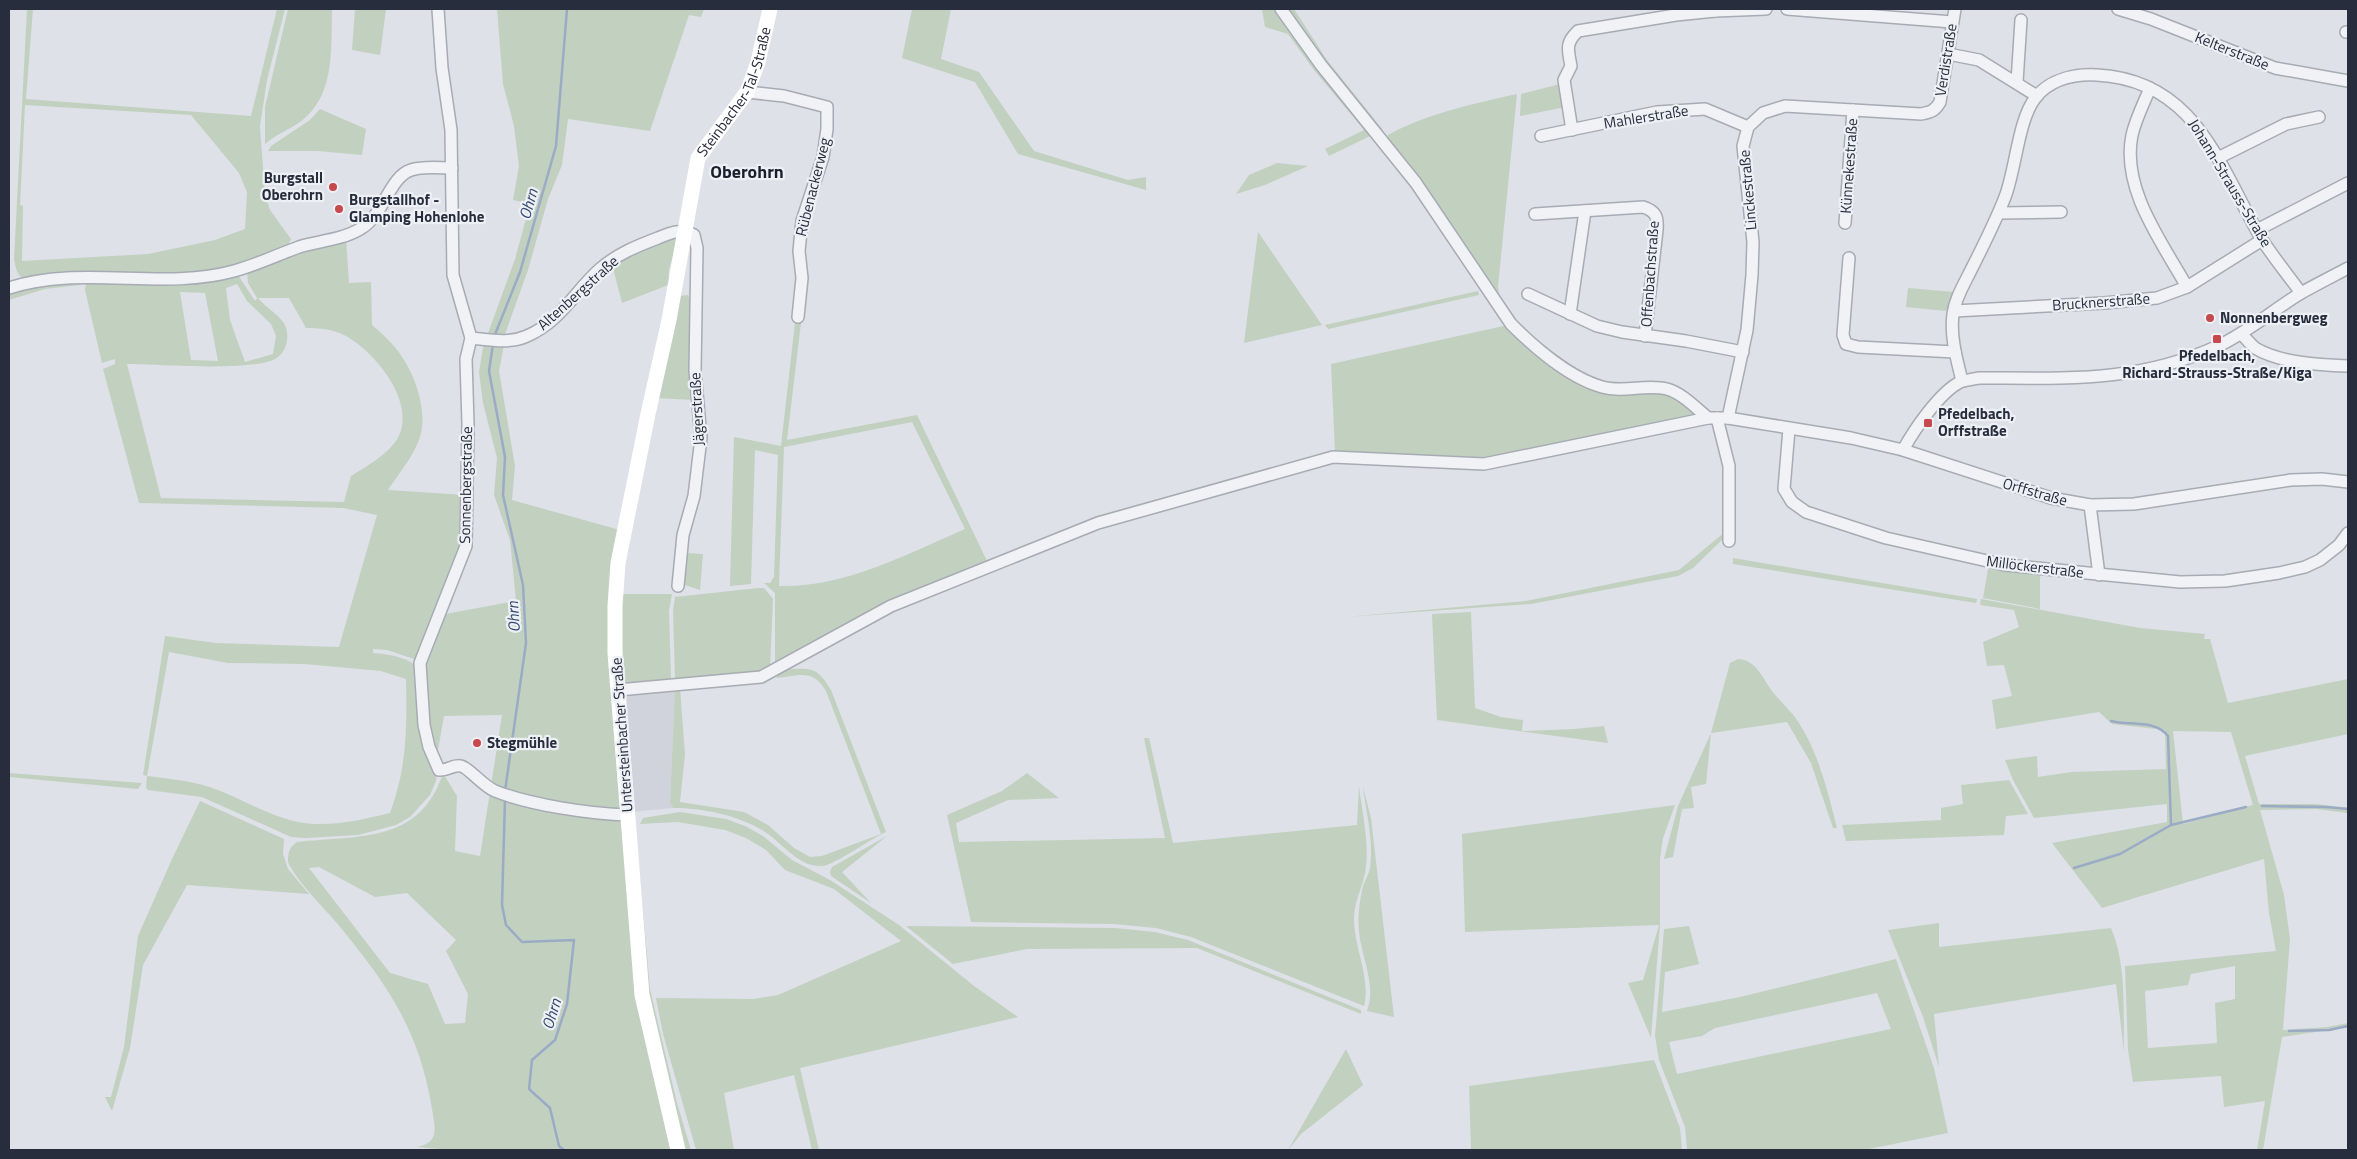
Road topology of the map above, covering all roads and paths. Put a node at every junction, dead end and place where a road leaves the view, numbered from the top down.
1 (438, 9) edge
2 (770, 9) edge
3 (1281, 9) edge
4 (1766, 9) edge
5 (1787, 9) edge
6 (1955, 9) edge
7 (2118, 9) edge
8 (1715, 10) edge
9 (1911, 14) edge
10 (2021, 20) dead end
11 (1952, 22) junction
12 (1948, 54) junction
13 (2348, 80) edge
14 (2017, 82) junction
15 (2150, 88) junction
16 (747, 92) junction
17 (2037, 96) junction
18 (1853, 110) junction
19 (1935, 110) joint
20 (2319, 117) dead end
21 (1748, 128) junction
22 (1572, 130) junction
23 (1541, 136) dead end
24 (2218, 158) junction
25 (452, 168) junction
26 (2348, 183) edge
27 (1585, 211) junction
28 (2061, 212) dead end
29 (1999, 213) junction
30 (1535, 214) dead end
31 (1845, 223) dead end
32 (686, 231) junction
33 (2260, 235) junction
34 (1848, 258) dead end
35 (2348, 268) edge
36 (675, 287) junction
37 (2186, 287) junction
38 (9, 288) edge
39 (695, 290) junction
40 (2301, 293) junction
41 (1528, 294) dead end
42 (1954, 311) junction
43 (1570, 314) junction
44 (798, 317) dead end
45 (669, 320) joint
46 (2241, 334) junction
47 (1645, 336) junction
48 (471, 338) junction
49 (1743, 352) junction
50 (1955, 352) junction
51 (2348, 366) edge
52 (1962, 381) junction
53 (1718, 418) junction
54 (1790, 429) junction
55 (1903, 450) junction
56 (2348, 482) edge
57 (2090, 505) junction
58 (2348, 532) edge
59 (1729, 541) dead end
60 (2099, 575) junction
61 (678, 586) dead end
62 (618, 690) junction
63 (628, 816) junction
64 (678, 1150) edge

1 - 25 street
2 - 16 main road, Steinbacher-Tal-Straße
3 - 53 street
4 - 8 street
5 - 9 street
6 - 11 street, Verdistraße
7 - 13 street, Kelterstraße
8 - 22 street
9 - 11 street
10 - 14 street
11 - 12 street, Verdistraße
12 - 14 street
12 - 19 street, Verdistraße
14 - 17 street
15 - 17 street, Johann-Strauss-Straße
15 - 24 street, Johann-Strauss-Straße
15 - 37 street
16 - 32 main road, Steinbacher-Tal-Straße
16 - 44 street, Rübenackerweg
17 - 29 street, Johann-Strauss-Straße
18 - 19 street, Linckestraße
18 - 21 street, Linckestraße
18 - 31 street, Künnekestraße
20 - 24 street
21 - 22 street, Mahlerstraße
21 - 49 street, Linckestraße
22 - 23 street, Mahlerstraße
24 - 33 street, Johann-Strauss-Straße
25 - 38 street
25 - 48 street
26 - 33 street, Brucknerstraße
27 - 30 street, Offenbachstraße
27 - 43 street
27 - 47 street, Offenbachstraße
28 - 29 street
29 - 42 street, Johann-Strauss-Straße
32 - 36 main road, Steinbacher-Tal-Straße
32 - 39 street, Jägerstraße
32 - 48 street, Altenbergstraße
33 - 37 street, Brucknerstraße
33 - 40 street, Johann-Strauss-Straße
34 - 50 street
35 - 40 street
36 - 39 street
36 - 45 main road, Steinbacher-Tal-Straße
37 - 42 street, Brucknerstraße
39 - 61 street, Jägerstraße
40 - 46 street
41 - 43 street
42 - 50 street, Johann-Strauss-Straße
43 - 47 street
45 - 62 main road, Untersteinbacher Straße
46 - 51 street
46 - 52 street
47 - 49 street
48 - 63 street, Sonnenbergstraße
49 - 53 street, Linckestraße
50 - 52 street, Johann-Strauss-Straße
52 - 55 street
53 - 54 street, Orffstraße
53 - 59 street
53 - 62 street
54 - 55 street, Orffstraße
54 - 60 street, Millöckerstraße
55 - 57 street, Orffstraße
56 - 57 street, Orffstraße
57 - 60 street
58 - 60 street, Millöckerstraße
62 - 63 main road, Untersteinbacher Straße
63 - 64 main road, Untersteinbacher Straße

